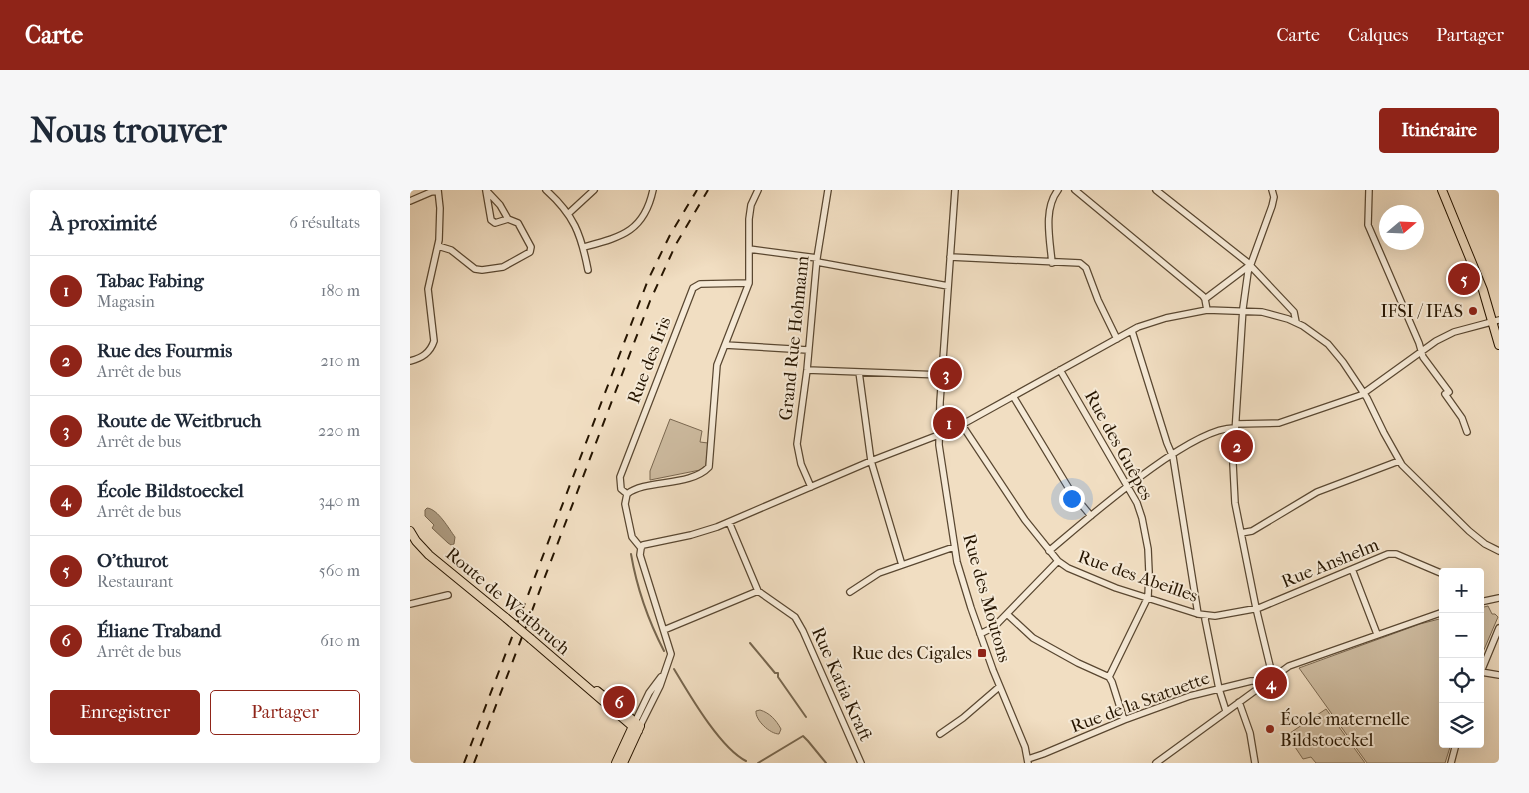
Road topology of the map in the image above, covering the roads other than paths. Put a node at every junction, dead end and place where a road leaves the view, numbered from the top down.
1 (438, 190) edge
2 (546, 190) edge
3 (594, 190) edge
4 (653, 190) edge
5 (758, 190) edge
6 (828, 190) edge
7 (955, 190) edge
8 (1058, 190) edge
9 (1075, 190) edge
10 (1156, 190) edge
11 (1272, 190) edge
12 (1369, 190) edge
13 (1442, 190) edge
14 (486, 191) edge
15 (410, 201) edge
16 (569, 213) junction
17 (508, 219) junction
18 (438, 246) junction
19 (584, 248) junction
20 (749, 249) junction
21 (950, 257) junction
22 (817, 260) junction
23 (1052, 263) junction
24 (1250, 265) junction
25 (588, 270) dead end
26 (749, 283) junction
27 (948, 286) junction
28 (1205, 299) junction
29 (1207, 310) junction
30 (1244, 310) junction
31 (1496, 320) edge
32 (1296, 322) junction
33 (1132, 331) junction
34 (1117, 339) junction
35 (725, 345) junction
36 (1499, 345) edge
37 (808, 350) junction
38 (1421, 353) junction
39 (410, 361) edge
40 (807, 370) junction
41 (1060, 370) junction
42 (859, 372) junction
43 (942, 375) junction
44 (1364, 394) junction
45 (1014, 396) junction
46 (962, 425) junction
47 (1235, 426) junction
48 (1467, 432) dead end
49 (939, 435) junction
50 (1172, 454) junction
51 (872, 461) junction
52 (1399, 461) junction
53 (1128, 486) junction
54 (811, 487) junction
55 (626, 494) junction
56 (1091, 516) junction
57 (729, 522) junction
58 (410, 531) edge
59 (1241, 533) junction
60 (410, 540) edge
61 (954, 547) junction
62 (641, 548) junction
63 (1049, 551) junction
64 (1499, 551) edge
65 (429, 555) junction
66 (1058, 562) junction
67 (902, 565) junction
68 (1352, 570) junction
69 (1439, 572) edge
70 (758, 591) junction
71 (850, 592) dead end
72 (448, 595) dead end
73 (1148, 598) junction
74 (1499, 598) edge
75 (1484, 601) edge
76 (410, 604) edge
77 (1256, 608) junction
78 (1440, 613) edge
79 (1008, 614) junction
80 (1198, 614) junction
81 (1206, 616) junction
82 (1499, 628) edge
83 (664, 630) junction
84 (980, 634) junction
85 (1377, 634) junction
86 (1484, 666) edge
87 (1484, 674) edge
88 (1275, 675) junction
89 (1499, 675) edge
90 (1109, 677) junction
91 (1262, 685) junction
92 (999, 687) junction
93 (1219, 689) junction
94 (1240, 702) junction
95 (1226, 711) junction
96 (1124, 720) junction
97 (637, 727) junction
98 (940, 734) dead end
99 (1455, 748) edge
100 (1028, 761) edge
101 (616, 763) edge
102 (623, 763) edge
103 (861, 763) edge
104 (1156, 763) edge
105 (1255, 763) edge
106 (1451, 763) edge

1 - 15 street
1 - 18 street
2 - 16 street
3 - 16 street
4 - 19 street
5 - 20 street
6 - 22 street, Grand Rue Hohmann
7 - 21 street, Rue des Moutons
8 - 23 street
9 - 28 street
10 - 24 street
11 - 24 street
12 - 38 street
13 - 31 main road
14 - 17 street
14 - 17 street
16 - 19 street
17 - 18 street
18 - 39 street
19 - 25 street
20 - 22 street
20 - 26 street
21 - 23 street
21 - 27 street, Rue des Moutons
22 - 27 street
22 - 37 street, Grand Rue Hohmann
23 - 34 street
24 - 28 street
24 - 30 street
24 - 32 street
26 - 35 street
26 - 55 street, Rue des Iris
27 - 43 street, Rue des Moutons
28 - 29 street
29 - 30 street
29 - 33 street
30 - 32 street
30 - 47 street
31 - 36 main road
31 - 38 street
32 - 44 street
33 - 34 street
33 - 50 street
34 - 41 street
35 - 37 street
35 - 55 street
37 - 40 street, Grand Rue Hohmann
38 - 44 street
38 - 48 street
40 - 42 street
40 - 54 street, Grand Rue Hohmann
41 - 45 street
41 - 53 street, Rue des Guêpes
42 - 43 street
42 - 51 street
43 - 49 street, Rue des Moutons
44 - 47 street
44 - 52 street
45 - 46 street
45 - 56 street
46 - 49 street
46 - 63 street, Rue des Abeilles
47 - 50 street
47 - 59 street
49 - 51 street
49 - 61 street, Rue des Moutons
50 - 53 street
50 - 80 street
51 - 54 street
51 - 67 street
52 - 59 street
52 - 64 street
53 - 56 street
53 - 73 street, Rue des Guêpes
54 - 57 street
55 - 62 street
56 - 63 street
57 - 62 street
57 - 70 street
58 - 65 main road, Route de Weitbruch
59 - 77 street
60 - 65 main road, Route de Weitbruch
61 - 67 street
61 - 84 street, Rue des Moutons
62 - 83 street
63 - 66 street, Rue des Abeilles
65 - 97 main road, Route de Weitbruch, bridge
66 - 73 street, Rue des Abeilles
66 - 79 street
67 - 71 street
68 - 69 street, Rue Anshelm
68 - 77 street, Rue Anshelm
68 - 85 street
70 - 83 street
70 - 103 street, Rue Katia Kraft
72 - 76 street
73 - 80 street, Rue des Abeilles
73 - 90 street
74 - 75 street
77 - 81 street, Rue des Abeilles
77 - 88 street
78 - 85 street
79 - 84 street
79 - 90 street
80 - 81 street, Rue des Abeilles
81 - 93 street
82 - 86 street
83 - 97 street
84 - 92 street, Rue des Moutons
85 - 88 street
87 - 89 street
88 - 91 street
90 - 96 street
91 - 93 street, Rue de la Statuette
91 - 94 street
92 - 98 street
92 - 100 street, Rue des Moutons
93 - 95 street
93 - 96 street, Rue de la Statuette
94 - 95 street
94 - 105 street
95 - 104 street
96 - 100 street, Rue de la Statuette
97 - 101 main road
97 - 102 main road
99 - 106 street

